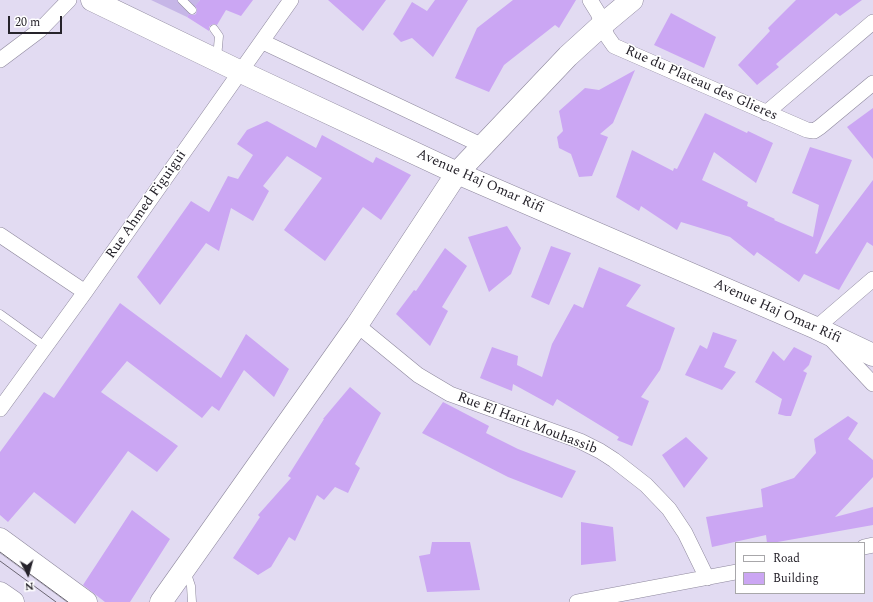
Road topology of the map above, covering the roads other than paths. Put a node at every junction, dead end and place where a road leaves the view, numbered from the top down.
1 (70, 0) edge
2 (92, 0) edge
3 (182, 0) edge
4 (291, 0) edge
5 (590, 0) edge
6 (632, 0) edge
7 (192, 10) dead end
8 (873, 22) edge
9 (602, 25) junction
10 (214, 29) dead end
11 (263, 42) junction
12 (0, 60) edge
13 (217, 61) junction
14 (241, 72) junction
15 (873, 83) edge
16 (766, 113) junction
17 (483, 146) junction
18 (457, 173) junction
19 (0, 235) edge
20 (873, 278) edge
21 (85, 292) junction
22 (0, 314) edge
23 (357, 325) junction
24 (821, 331) junction
25 (46, 346) junction
26 (873, 355) edge
27 (873, 384) edge
28 (0, 409) edge
29 (0, 539) edge
30 (185, 569) junction
31 (735, 572) edge
32 (707, 578) junction
33 (0, 592) edge
34 (13, 602) edge
35 (86, 602) edge
36 (161, 602) edge
37 (192, 602) edge
38 (576, 602) edge

1 - 12 street
2 - 13 street, Avenue Haj Omar Rifi
3 - 7 lane
4 - 11 street, Rue Ahmed Figuigui
5 - 9 street, Rue du Plateau des Glieres
6 - 9 street
8 - 16 street
9 - 16 street, Rue du Plateau des Glieres
9 - 17 street
10 - 13 lane
11 - 14 street, Rue Ahmed Figuigui
11 - 17 street
13 - 14 street, Avenue Haj Omar Rifi
14 - 18 street, Avenue Haj Omar Rifi
14 - 21 street, Rue Ahmed Figuigui
15 - 16 street, Rue du Plateau des Glieres
17 - 18 street
18 - 23 street
18 - 24 street, Avenue Haj Omar Rifi
19 - 21 street
20 - 24 street
21 - 25 street, Rue Ahmed Figuigui
22 - 25 lane
23 - 30 street
23 - 32 street, Rue El Harit Mouhassib
24 - 26 street, Avenue Haj Omar Rifi
24 - 27 street
25 - 28 street, Rue Ahmed Figuigui
29 - 35 street
30 - 36 street
30 - 37 lane
31 - 32 street
32 - 38 street
33 - 34 street

